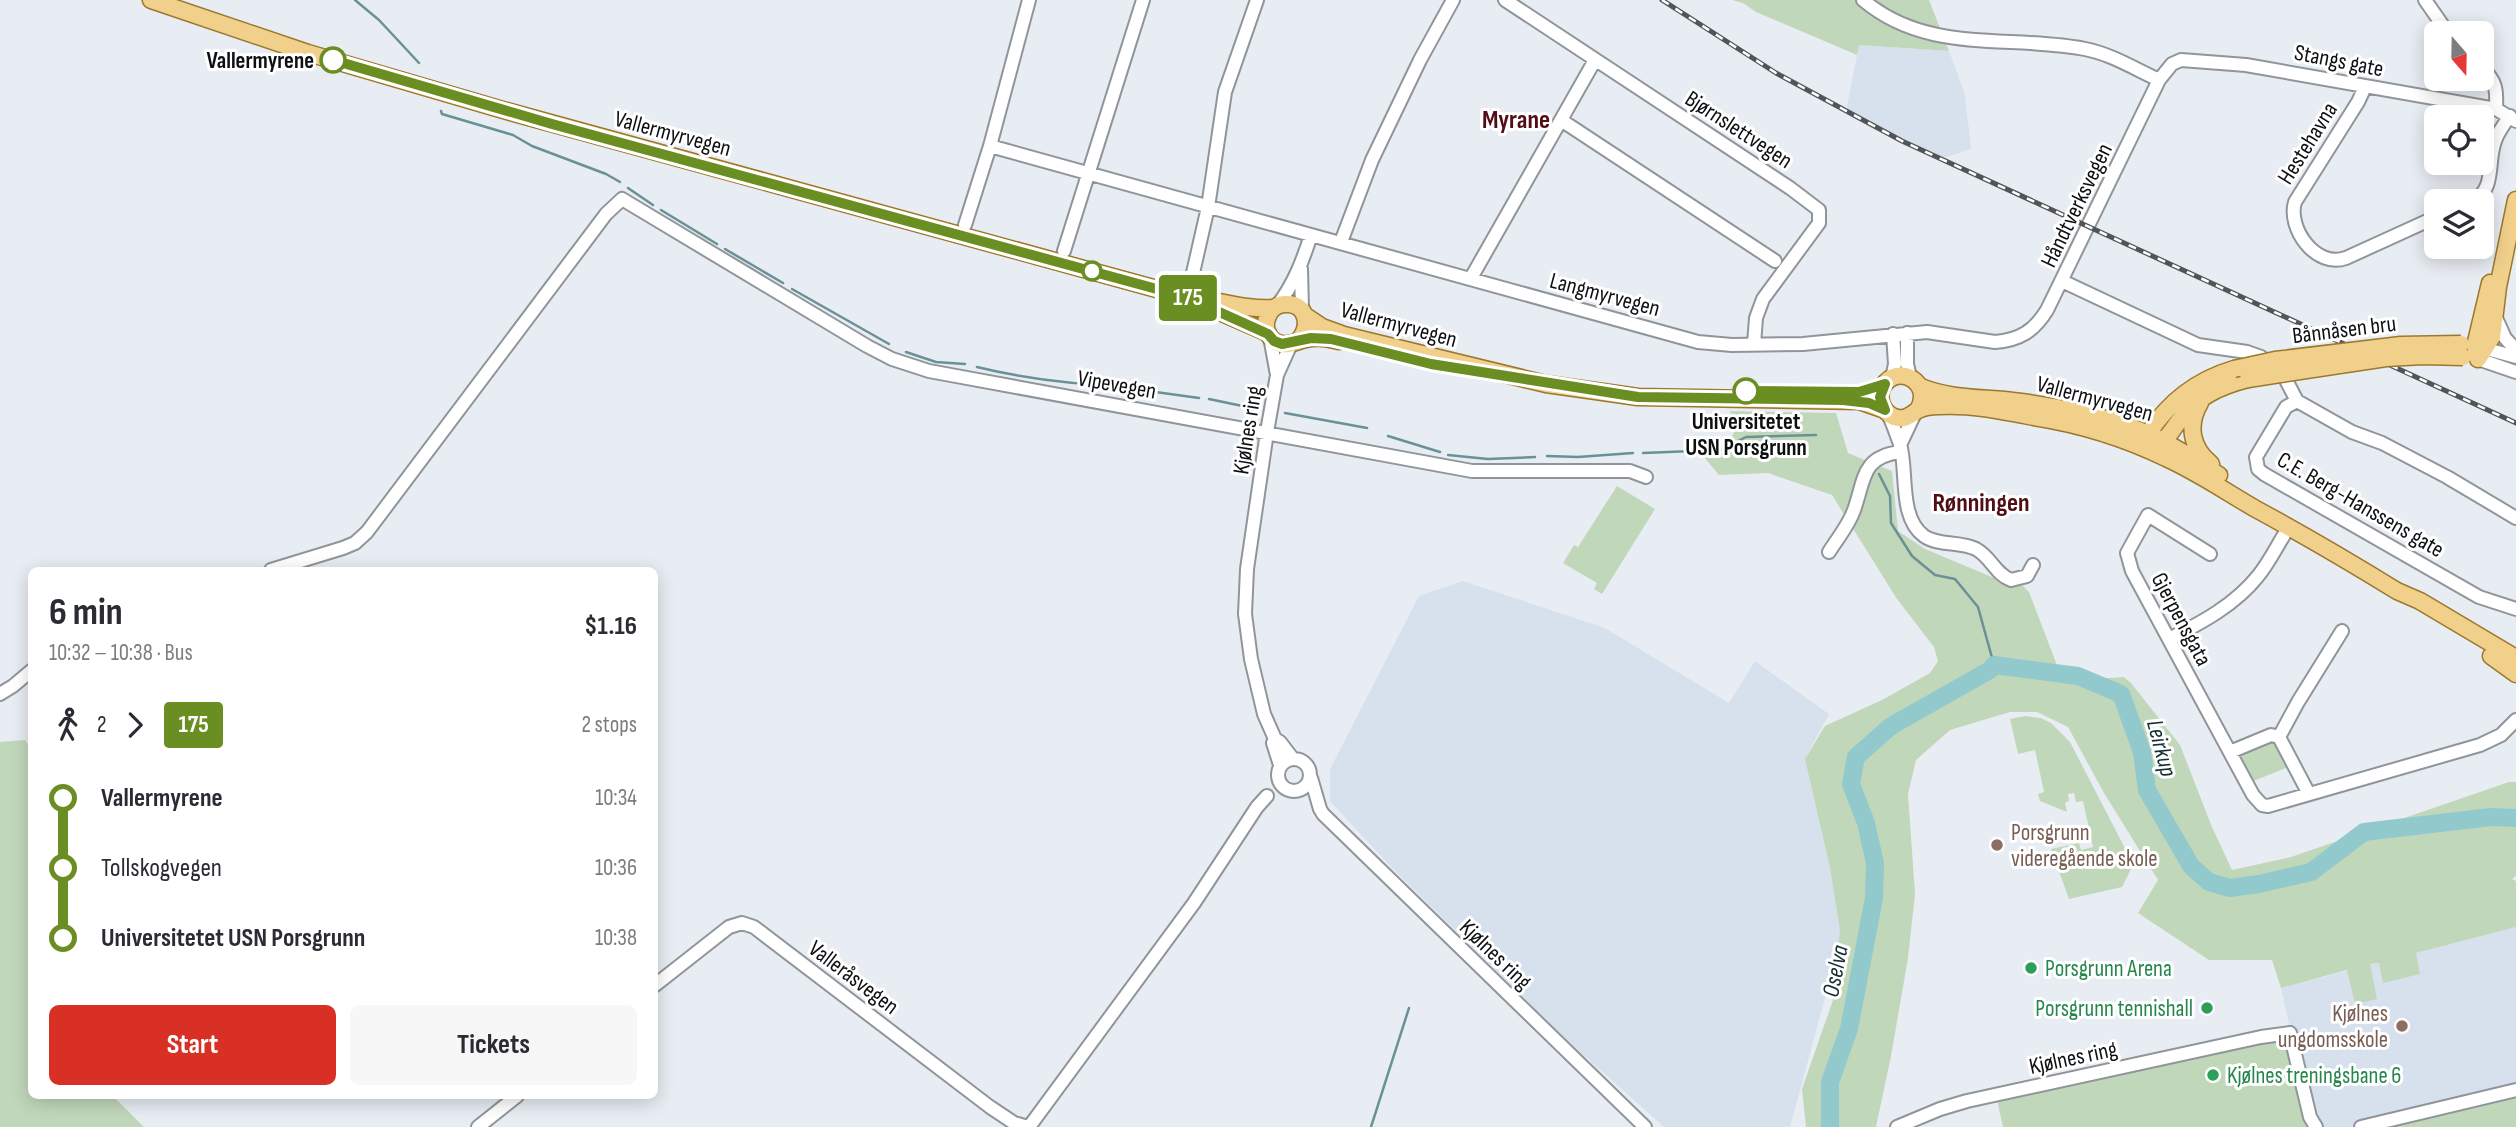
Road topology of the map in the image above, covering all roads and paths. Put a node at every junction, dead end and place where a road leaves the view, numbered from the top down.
1 (151, 0) edge
2 (1029, 0) edge
3 (1143, 0) edge
4 (1257, 0) edge
5 (1453, 0) edge
6 (1504, 0) edge
7 (1863, 0) edge
8 (2425, 0) edge
9 (2440, 21) edge
10 (1595, 60) junction
11 (2159, 80) junction
12 (2494, 82) edge
13 (2365, 87) junction
14 (2496, 109) junction
15 (2513, 119) edge
16 (1561, 120) junction
17 (990, 146) junction
18 (1089, 175) junction
19 (2485, 189) edge
20 (2515, 204) edge
21 (1208, 207) junction
22 (2424, 222) edge
23 (965, 225) dead end
24 (1311, 235) junction
25 (1341, 242) junction
26 (1064, 251) dead end
27 (1775, 261) dead end
28 (1301, 265) junction
29 (1471, 278) junction
30 (2062, 281) junction
31 (1188, 291) junction
32 (1275, 307) junction
33 (1303, 313) junction
34 (2496, 317) junction
35 (1907, 333) junction
36 (1894, 334) junction
37 (1269, 335) junction
38 (2017, 339) joint
39 (1295, 342) junction
40 (1754, 344) junction
41 (2516, 349) edge
42 (2473, 351) junction
43 (2516, 357) edge
44 (1485, 371) junction
45 (2516, 372) edge
46 (1277, 375) junction
47 (1888, 381) junction
48 (1916, 382) junction
49 (1603, 391) junction
50 (2207, 394) junction
51 (2297, 401) junction
52 (1917, 411) junction
53 (1887, 412) junction
54 (1267, 432) junction
55 (2164, 441) junction
56 (2149, 442) junction
57 (1900, 448) junction
58 (1646, 477) dead end
59 (2224, 478) junction
60 (2276, 518) junction
61 (2516, 518) edge
62 (2284, 535) dead end
63 (1829, 552) dead end
64 (2210, 554) dead end
65 (2034, 565) dead end
66 (281, 567) edge
67 (2397, 591) junction
68 (2516, 610) edge
69 (2342, 631) dead end
70 (2169, 639) junction
71 (2516, 658) edge
72 (28, 673) edge
73 (2516, 674) edge
74 (0, 694) edge
75 (2516, 720) edge
76 (2279, 737) junction
77 (1275, 739) junction
78 (2230, 751) junction
79 (1293, 759) junction
80 (1280, 765) junction
81 (1311, 778) junction
82 (1296, 791) junction
83 (2309, 794) junction
84 (1268, 796) dead end
85 (1320, 809) junction
86 (658, 983) edge
87 (2516, 1090) edge
88 (513, 1099) edge
89 (478, 1127) edge
90 (1028, 1127) edge
91 (1645, 1127) edge
92 (1897, 1127) edge
93 (2316, 1127) edge
94 (2361, 1127) edge

1 - 31 main road, Vallermyrvegen
2 - 17 street
3 - 18 street
4 - 21 street
5 - 25 street
6 - 10 street, Bjørnslettvegen
7 - 11 street
8 - 9 street
10 - 16 street
10 - 40 street, Bjørnslettvegen
11 - 13 street, Stangs gate
11 - 30 street, Håndtverksvegen
12 - 14 street
13 - 14 street, Stangs gate
13 - 22 street, Hestehavna
14 - 15 street, Stangs gate
15 - 19 street
16 - 27 street
16 - 29 street
17 - 18 street, Langmyrvegen
17 - 23 street
18 - 21 street, Langmyrvegen
18 - 26 street
20 - 34 main road
20 - 42 main road
21 - 24 street, Langmyrvegen
21 - 31 street
24 - 25 street, Langmyrvegen
24 - 28 street
25 - 29 street, Langmyrvegen
28 - 32 street
28 - 33 street
29 - 40 street, Langmyrvegen
30 - 38 street, Håndtverksvegen
30 - 51 street
31 - 32 main road, Vallermyrvegen
31 - 37 main road, Vallermyrvegen
32 - 33 main road
32 - 37 main road
33 - 39 main road
33 - 44 main road, Vallermyrvegen
34 - 41 street
34 - 42 main road
35 - 36 street, Langmyrvegen
35 - 38 street, Langmyrvegen
35 - 48 street
36 - 40 street, Langmyrvegen
36 - 47 street
37 - 39 main road
37 - 46 street, Kjølnes ring
39 - 44 main road, Vallermyrvegen
39 - 46 street, Kjølnes ring
42 - 43 street
42 - 45 street
42 - 50 main road, Bånnåsen bru, bridge
42 - 56 main road, Bånnåsen bru, bridge
44 - 49 main road, Vallermyrvegen
46 - 54 street, Kjølnes ring
47 - 48 main road
47 - 49 main road, Vallermyrvegen
47 - 53 main road
48 - 52 main road
48 - 56 main road, Vallermyrvegen
49 - 53 main road, Vallermyrvegen
50 - 55 main road
50 - 59 main road
51 - 61 street
51 - 68 street, C.E. Berg-Hanssens gate
52 - 53 main road
52 - 56 main road, Vallermyrvegen
52 - 57 street
53 - 57 street
54 - 58 street, Vipevegen
54 - 66 street, Vipevegen
54 - 77 street, Kjølnes ring
55 - 56 main road, Vallermyrvegen
55 - 59 main road, Vallermyrvegen
56 - 60 main road, Vallermyrvegen
57 - 63 street
57 - 65 street
59 - 60 main road, Vallermyrvegen
60 - 67 main road, Vallermyrvegen
62 - 70 street
64 - 70 street, Gjerpensgata
67 - 71 main road, Vallermyrvegen
67 - 73 main road, Vallermyrvegen
69 - 76 street
70 - 78 street, Gjerpensgata
72 - 74 street
75 - 83 street
76 - 78 street
76 - 83 street
77 - 79 street, Kjølnes ring
77 - 80 street, Kjølnes ring
78 - 83 street, Gjerpensgata
79 - 80 street
79 - 81 street
80 - 82 street
81 - 82 street
81 - 85 street, Kjølnes ring
82 - 85 street, Kjølnes ring
84 - 90 street, Valleråsvegen
85 - 91 street, Kjølnes ring
86 - 90 street, Valleråsvegen
87 - 94 street
88 - 89 street
92 - 93 street, Kjølnes ring

